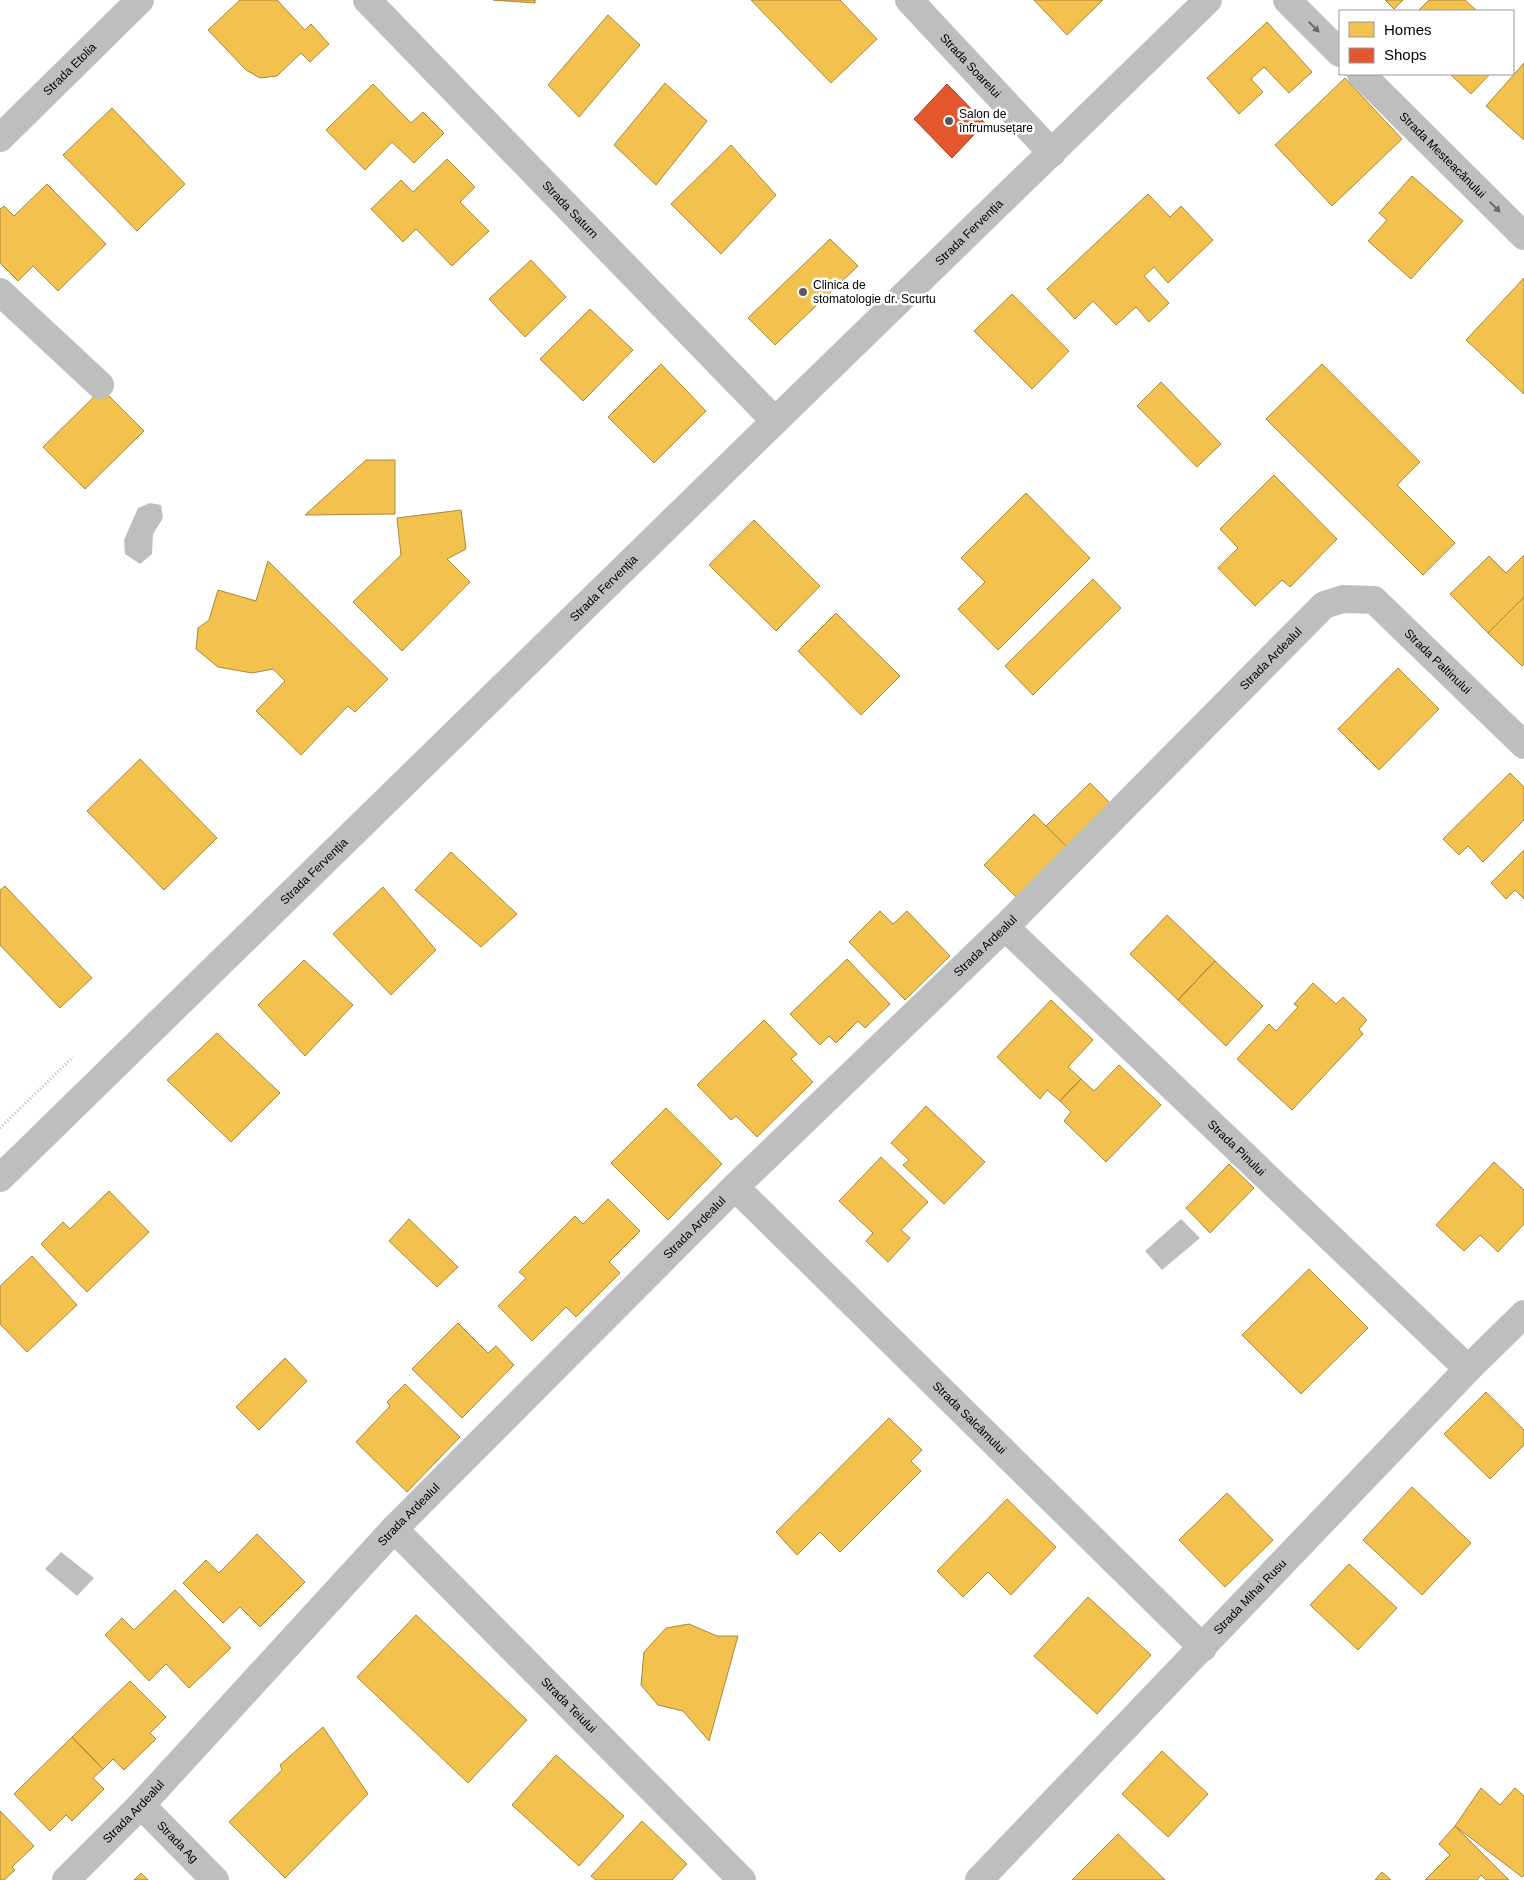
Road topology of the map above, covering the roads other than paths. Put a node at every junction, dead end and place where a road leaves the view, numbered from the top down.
1 (140, 0) edge
2 (367, 0) edge
3 (909, 0) edge
4 (1208, 0) edge
5 (1287, 0) edge
6 (1339, 52) edge
7 (1362, 75) edge
8 (0, 138) edge
9 (1052, 153) junction
10 (1524, 236) edge
11 (0, 292) edge
12 (100, 385) dead end
13 (775, 421) junction
14 (1343, 598) joint
15 (1524, 745) edge
16 (1005, 927) junction
17 (0, 1178) edge
18 (735, 1186) junction
19 (1524, 1314) edge
20 (1468, 1369) junction
21 (394, 1529) junction
22 (1203, 1648) junction
23 (141, 1805) junction
24 (66, 1880) edge
25 (215, 1880) edge
26 (742, 1880) edge
27 (978, 1880) edge

1 - 8 street, Strada Etolia
2 - 13 street, Strada Saturn
3 - 9 street, Strada Soarelui
4 - 9 street, Strada Fervenția
5 -> 6 street
7 -> 10 street, Strada Mesteacănului
9 - 13 street, Strada Fervenția
11 - 12 street
13 - 17 street, Strada Fervenția
14 - 15 street, Strada Paltinului
14 - 16 street, Strada Ardealul
16 - 18 street, Strada Ardealul
16 - 20 street, Strada Pinului
18 - 21 street, Strada Ardealul
18 - 22 street, Strada Salcâmului
19 - 20 street, Strada Mihai Rusu
20 - 22 street, Strada Mihai Rusu
21 - 23 street, Strada Ardealul
21 - 26 street, Strada Teiului
22 - 27 street, Strada Mihai Rusu
23 - 24 street, Strada Ardealul
23 - 25 street, Strada Ag

